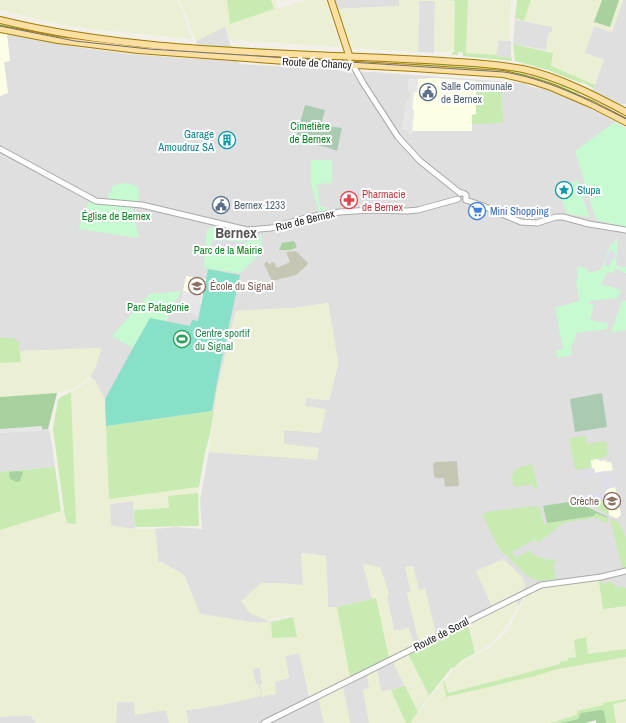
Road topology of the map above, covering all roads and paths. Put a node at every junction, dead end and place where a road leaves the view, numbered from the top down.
1 (331, 0) edge
2 (0, 20) edge
3 (0, 28) edge
4 (349, 56) junction
5 (353, 65) junction
6 (625, 111) edge
7 (616, 117) junction
8 (626, 122) edge
9 (0, 149) edge
10 (460, 193) junction
11 (458, 199) junction
12 (466, 200) junction
13 (626, 230) edge
14 (626, 572) edge
15 (264, 723) edge

1 - 4 main road
2 - 4 main road, Route de Chancy
3 - 5 main road, Route de Chancy
4 - 5 main road
4 - 6 main road, Route de Chancy
5 - 7 main road, Route de Chancy
5 - 10 street
6 - 7 street
7 - 8 main road, Route de Chancy
9 - 11 street, Rue de Bernex
10 - 11 street
10 - 12 street
11 - 12 street
12 - 13 street
14 - 15 street, Route de Soral

